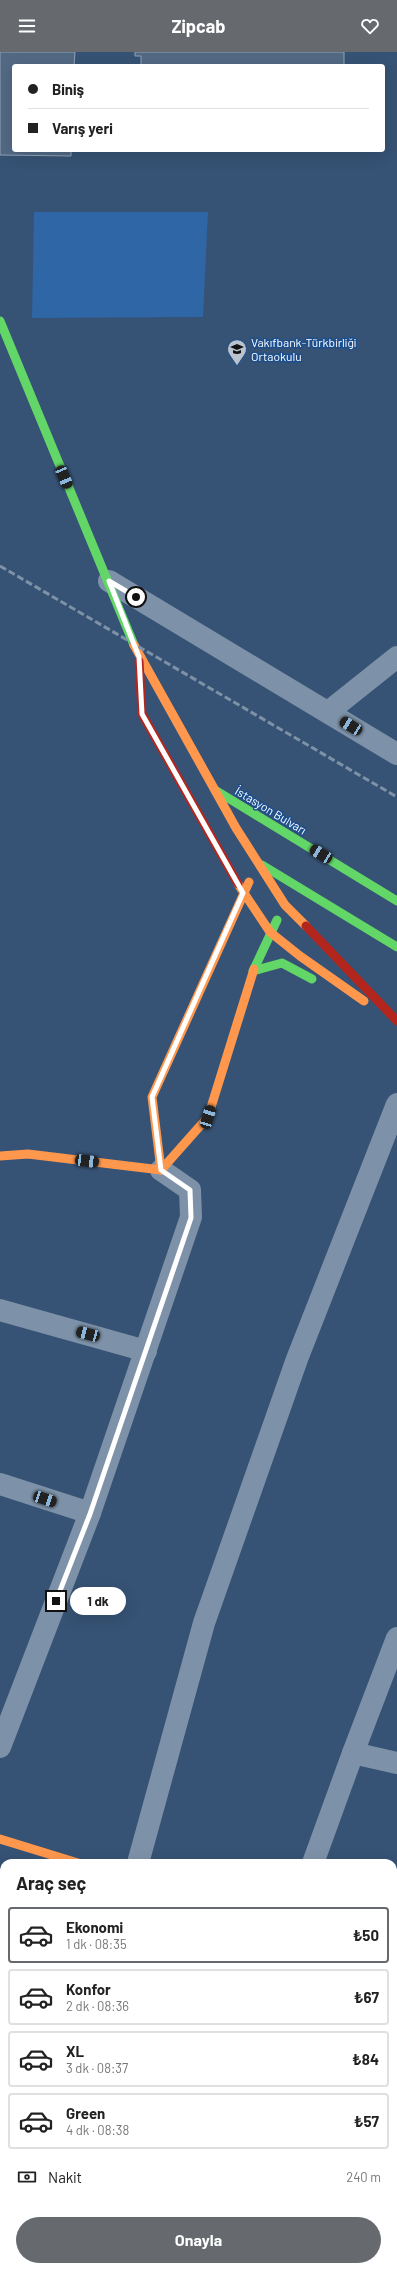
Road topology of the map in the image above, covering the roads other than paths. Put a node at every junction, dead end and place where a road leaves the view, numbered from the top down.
1 (0, 321) edge
2 (109, 581) junction
3 (139, 657) junction
4 (397, 657) edge
5 (328, 712) junction
6 (397, 754) edge
7 (173, 766) junction
8 (185, 773) dead end
9 (197, 780) dead end
10 (216, 790) junction
11 (214, 841) junction
12 (227, 848) dead end
13 (239, 854) dead end
14 (258, 863) junction
15 (243, 893) junction
16 (397, 902) edge
17 (285, 905) junction
18 (270, 932) junction
19 (397, 947) edge
20 (252, 971) junction
21 (397, 1021) edge
22 (397, 1025) edge
23 (397, 1104) edge
24 (0, 1156) edge
25 (161, 1170) junction
26 (0, 1310) edge
27 (146, 1351) junction
28 (0, 1484) edge
29 (90, 1514) junction
30 (397, 1638) edge
31 (0, 1747) edge
32 (353, 1753) junction
33 (397, 1763) edge
34 (0, 1839) edge
35 (65, 1859) edge
36 (139, 1859) edge
37 (314, 1859) edge

1 - 2 street
2 - 3 street
2 - 5 street
3 - 7 street
3 - 10 street
4 - 5 street
5 - 6 street
7 - 8 street
7 - 11 street
9 - 10 street, İstasyon Bulvarı
10 - 14 street
10 - 16 street, İstasyon Bulvarı
11 - 12 street
11 - 15 street
13 - 14 street
14 - 15 street
14 - 17 street
14 - 19 street
15 - 18 street
15 - 25 street
17 - 18 street
17 - 21 street
18 - 20 street
18 - 22 street
20 - 22 street
20 - 25 street
23 - 36 street
24 - 25 street
25 - 27 street
26 - 27 street
27 - 29 street
28 - 29 street
29 - 31 street
30 - 32 street
32 - 33 street
32 - 37 street
34 - 35 street

